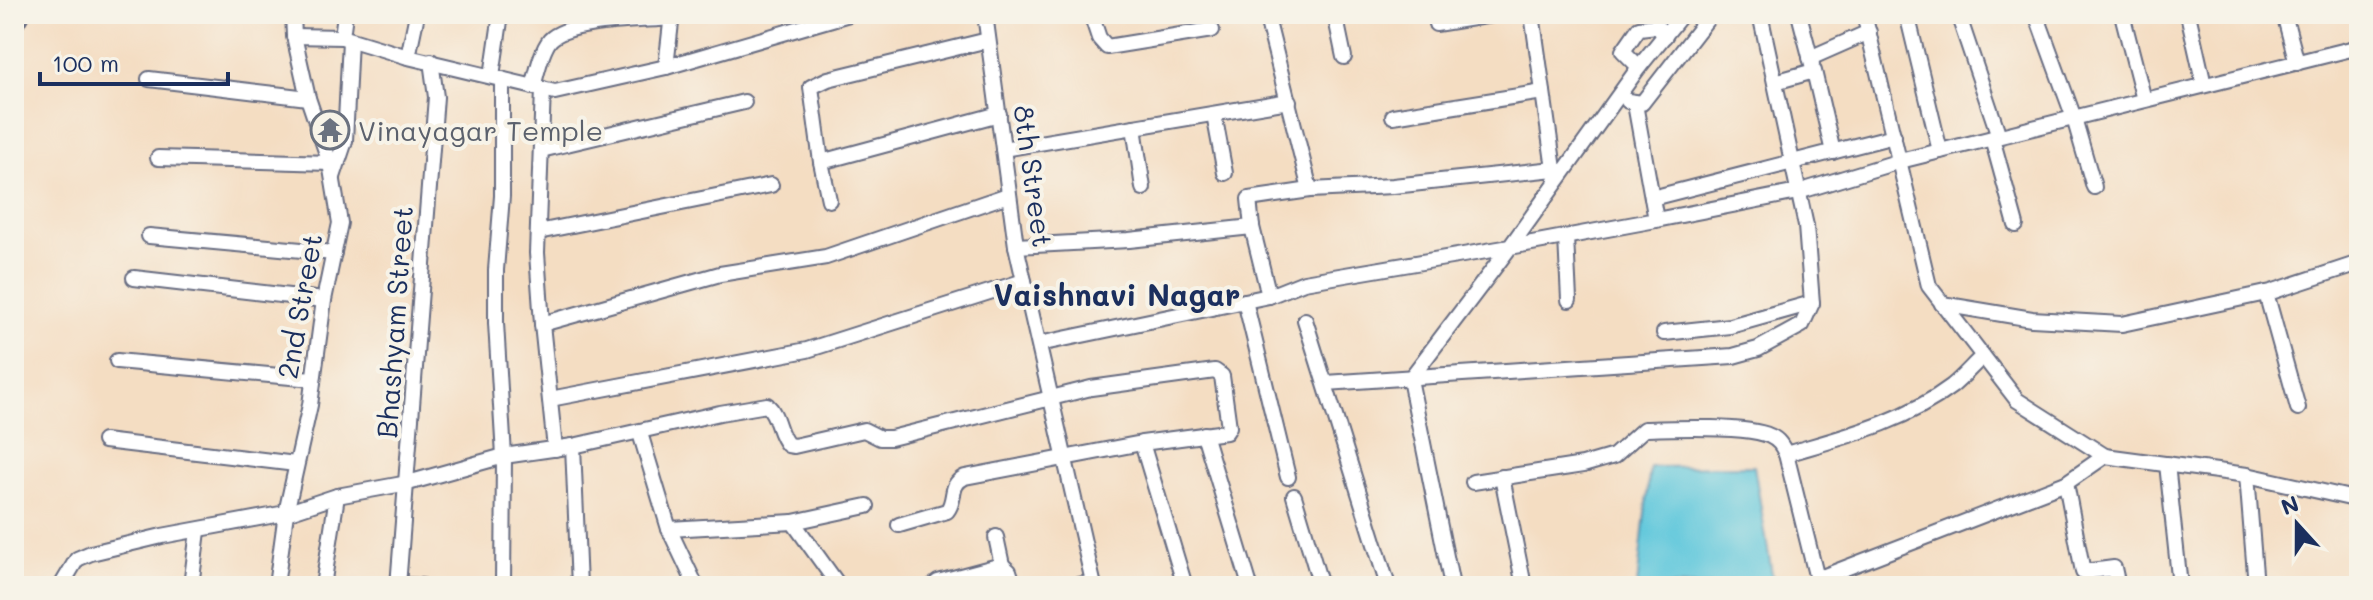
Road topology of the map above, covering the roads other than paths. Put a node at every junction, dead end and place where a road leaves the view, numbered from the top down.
1 (18, 14) edge
2 (293, 14) edge
3 (345, 14) edge
4 (417, 14) edge
5 (501, 14) edge
6 (849, 14) edge
7 (985, 14) edge
8 (1091, 14) edge
9 (1266, 14) edge
10 (1335, 14) edge
11 (1498, 14) edge
12 (1532, 14) edge
13 (1682, 14) edge
14 (1711, 14) edge
15 (1760, 14) edge
16 (1799, 14) edge
17 (1864, 14) edge
18 (1907, 14) edge
19 (1958, 14) edge
20 (2036, 14) edge
21 (2122, 14) edge
22 (2188, 14) edge
23 (2284, 14) edge
24 (672, 16) edge
25 (582, 20) edge
26 (14, 21) edge
27 (1436, 24) dead end
28 (1212, 30) dead end
29 (1869, 32) junction
30 (294, 36) junction
31 (1665, 36) junction
32 (346, 38) junction
33 (988, 40) junction
34 (2359, 47) edge
35 (408, 57) junction
36 (1344, 57) dead end
37 (431, 61) junction
38 (2297, 63) junction
39 (1812, 64) junction
40 (666, 67) junction
41 (1639, 67) junction
42 (497, 78) junction
43 (149, 79) dead end
44 (1775, 82) junction
45 (2204, 85) junction
46 (538, 88) junction
47 (1623, 91) junction
48 (1543, 92) junction
49 (308, 98) junction
50 (2144, 100) junction
51 (1289, 101) junction
52 (744, 102) dead end
53 (1635, 104) junction
54 (999, 114) junction
55 (1214, 114) junction
56 (1393, 116) dead end
57 (2074, 118) junction
58 (1134, 127) junction
59 (1894, 136) junction
60 (1996, 137) junction
61 (1003, 149) junction
62 (541, 150) junction
63 (1940, 151) junction
64 (1833, 152) junction
65 (158, 158) dead end
66 (1900, 161) junction
67 (821, 162) junction
68 (1792, 162) junction
69 (331, 170) junction
70 (1225, 173) dead end
71 (1555, 177) junction
72 (771, 185) dead end
73 (2094, 187) dead end
74 (1143, 188) dead end
75 (1310, 190) junction
76 (1798, 192) junction
77 (1008, 195) junction
78 (1652, 198) junction
79 (829, 200) dead end
80 (1656, 220) junction
81 (2016, 225) dead end
82 (1252, 227) junction
83 (538, 232) junction
84 (149, 236) dead end
85 (1566, 237) junction
86 (1016, 246) junction
87 (1510, 247) junction
88 (334, 253) junction
89 (2359, 263) edge
90 (134, 278) dead end
91 (1024, 281) junction
92 (2266, 293) junction
93 (1269, 296) junction
94 (324, 300) junction
95 (1569, 300) dead end
96 (1245, 301) junction
97 (1812, 303) junction
98 (1942, 304) junction
99 (1305, 320) dead end
100 (542, 324) junction
101 (1664, 333) dead end
102 (1039, 344) junction
103 (1983, 356) junction
104 (117, 361) dead end
105 (312, 379) junction
106 (1410, 379) junction
107 (1326, 383) junction
108 (1051, 397) junction
109 (550, 399) junction
110 (2298, 408) dead end
111 (640, 433) junction
112 (1204, 434) junction
113 (104, 441) dead end
114 (1142, 443) junction
115 (573, 446) junction
116 (555, 449) junction
117 (1786, 454) junction
118 (504, 456) junction
119 (2105, 456) junction
120 (1065, 459) junction
121 (296, 464) junction
122 (2167, 464) junction
123 (2247, 475) junction
124 (1288, 477) dead end
125 (1502, 477) junction
126 (1473, 482) dead end
127 (408, 483) junction
128 (2066, 483) junction
129 (337, 496) junction
130 (1294, 496) dead end
131 (2359, 502) edge
132 (867, 506) dead end
133 (286, 513) junction
134 (793, 522) junction
135 (899, 525) dead end
136 (669, 529) junction
137 (198, 531) junction
138 (996, 537) dead end
139 (1002, 565) junction
140 (1816, 583) edge
141 (1093, 584) edge
142 (398, 585) edge
143 (61, 586) edge
144 (191, 586) edge
145 (276, 586) edge
146 (323, 586) edge
147 (422, 586) edge
148 (503, 586) edge
149 (579, 586) edge
150 (696, 586) edge
151 (839, 586) edge
152 (933, 586) edge
153 (1014, 586) edge
154 (1074, 586) edge
155 (1185, 586) edge
156 (1250, 586) edge
157 (1321, 586) edge
158 (1388, 586) edge
159 (1452, 586) edge
160 (1524, 586) edge
161 (2118, 586) edge
162 (2180, 586) edge
163 (2256, 586) edge

1 - 26 highway
2 - 30 street, 2nd Street
3 - 32 street
4 - 35 street
5 - 42 street
6 - 40 street
7 - 33 street, 8th Street
8 - 28 street
9 - 51 street
10 - 36 street
11 - 27 street
12 - 48 street
13 - 31 street
14 - 53 street
15 - 44 street
16 - 39 street
17 - 29 street
18 - 63 street
19 - 60 street
20 - 57 street
21 - 50 street
22 - 45 street
23 - 38 street
24 - 25 street
24 - 40 street
25 - 46 street
29 - 39 street
29 - 59 street
30 - 32 street
30 - 49 street, 2nd Street
31 - 41 street
31 - 41 street
32 - 35 street
32 - 69 street
33 - 54 street, 8th Street
33 - 67 street
34 - 38 street
35 - 37 street
37 - 42 street
37 - 127 street, Bhashyam Street
38 - 45 street
39 - 44 street
39 - 64 street
40 - 46 street
41 - 47 street
42 - 46 street
42 - 118 street
43 - 49 street
44 - 68 street
45 - 50 street
46 - 62 street
47 - 53 street
47 - 71 street
48 - 56 street
48 - 71 street
49 - 69 street, 2nd Street
50 - 57 street
51 - 55 street
51 - 75 street
52 - 62 street
53 - 78 street
54 - 61 street, 8th Street
54 - 67 street
55 - 58 street
55 - 70 street
57 - 60 street
57 - 73 street
58 - 61 street
58 - 74 street
59 - 64 street
59 - 66 street
60 - 63 street
60 - 81 street
61 - 77 street, 8th Street
62 - 83 street
63 - 66 street
64 - 68 street
65 - 69 street
66 - 76 street
66 - 98 street
67 - 79 street
68 - 76 street
68 - 78 street
69 - 88 street, 2nd Street
71 - 75 street
71 - 87 street
72 - 83 street
75 - 82 street
76 - 80 street
76 - 97 street
77 - 86 street, 8th Street
77 - 100 street
78 - 80 street
80 - 85 street
82 - 86 street
82 - 93 street
83 - 100 street
84 - 88 street
85 - 87 street
85 - 95 street
86 - 91 street, 8th Street
87 - 93 street
87 - 106 street
88 - 94 street, 2nd Street
89 - 92 street
90 - 94 street
91 - 102 street, 8th Street
91 - 109 street
92 - 98 street
92 - 110 street
93 - 96 street
94 - 105 street, 2nd Street
96 - 102 street
96 - 124 street
97 - 101 street
97 - 106 street
98 - 103 street
99 - 107 street
100 - 109 street
102 - 108 street, 8th Street
103 - 117 street
103 - 119 street
104 - 105 street
105 - 121 street, 2nd Street
106 - 107 street
106 - 159 street
107 - 158 street
108 - 111 street
108 - 112 street
108 - 120 street, 8th Street
109 - 116 street
111 - 115 street
111 - 136 street
112 - 114 street
112 - 156 street
113 - 121 street
114 - 120 street
114 - 155 street
115 - 116 street
115 - 149 street
116 - 118 street
117 - 125 street
117 - 140 street
118 - 127 street
118 - 148 street
119 - 122 street
119 - 128 street
120 - 135 street
120 - 141 street, 8th Street
121 - 133 street, 2nd Street
122 - 123 street
122 - 162 street
123 - 131 street
123 - 163 street
125 - 126 street
125 - 160 street
127 - 129 street
127 - 142 street, Bhashyam Street
128 - 140 street
128 - 161 street
129 - 133 street
129 - 146 street
130 - 157 street
132 - 134 street
133 - 137 street
133 - 145 street, 2nd Street
134 - 136 street
134 - 151 street
136 - 150 street
137 - 143 street
137 - 144 street
138 - 139 street
139 - 152 street
139 - 153 street
141 - 154 street
142 - 147 street

